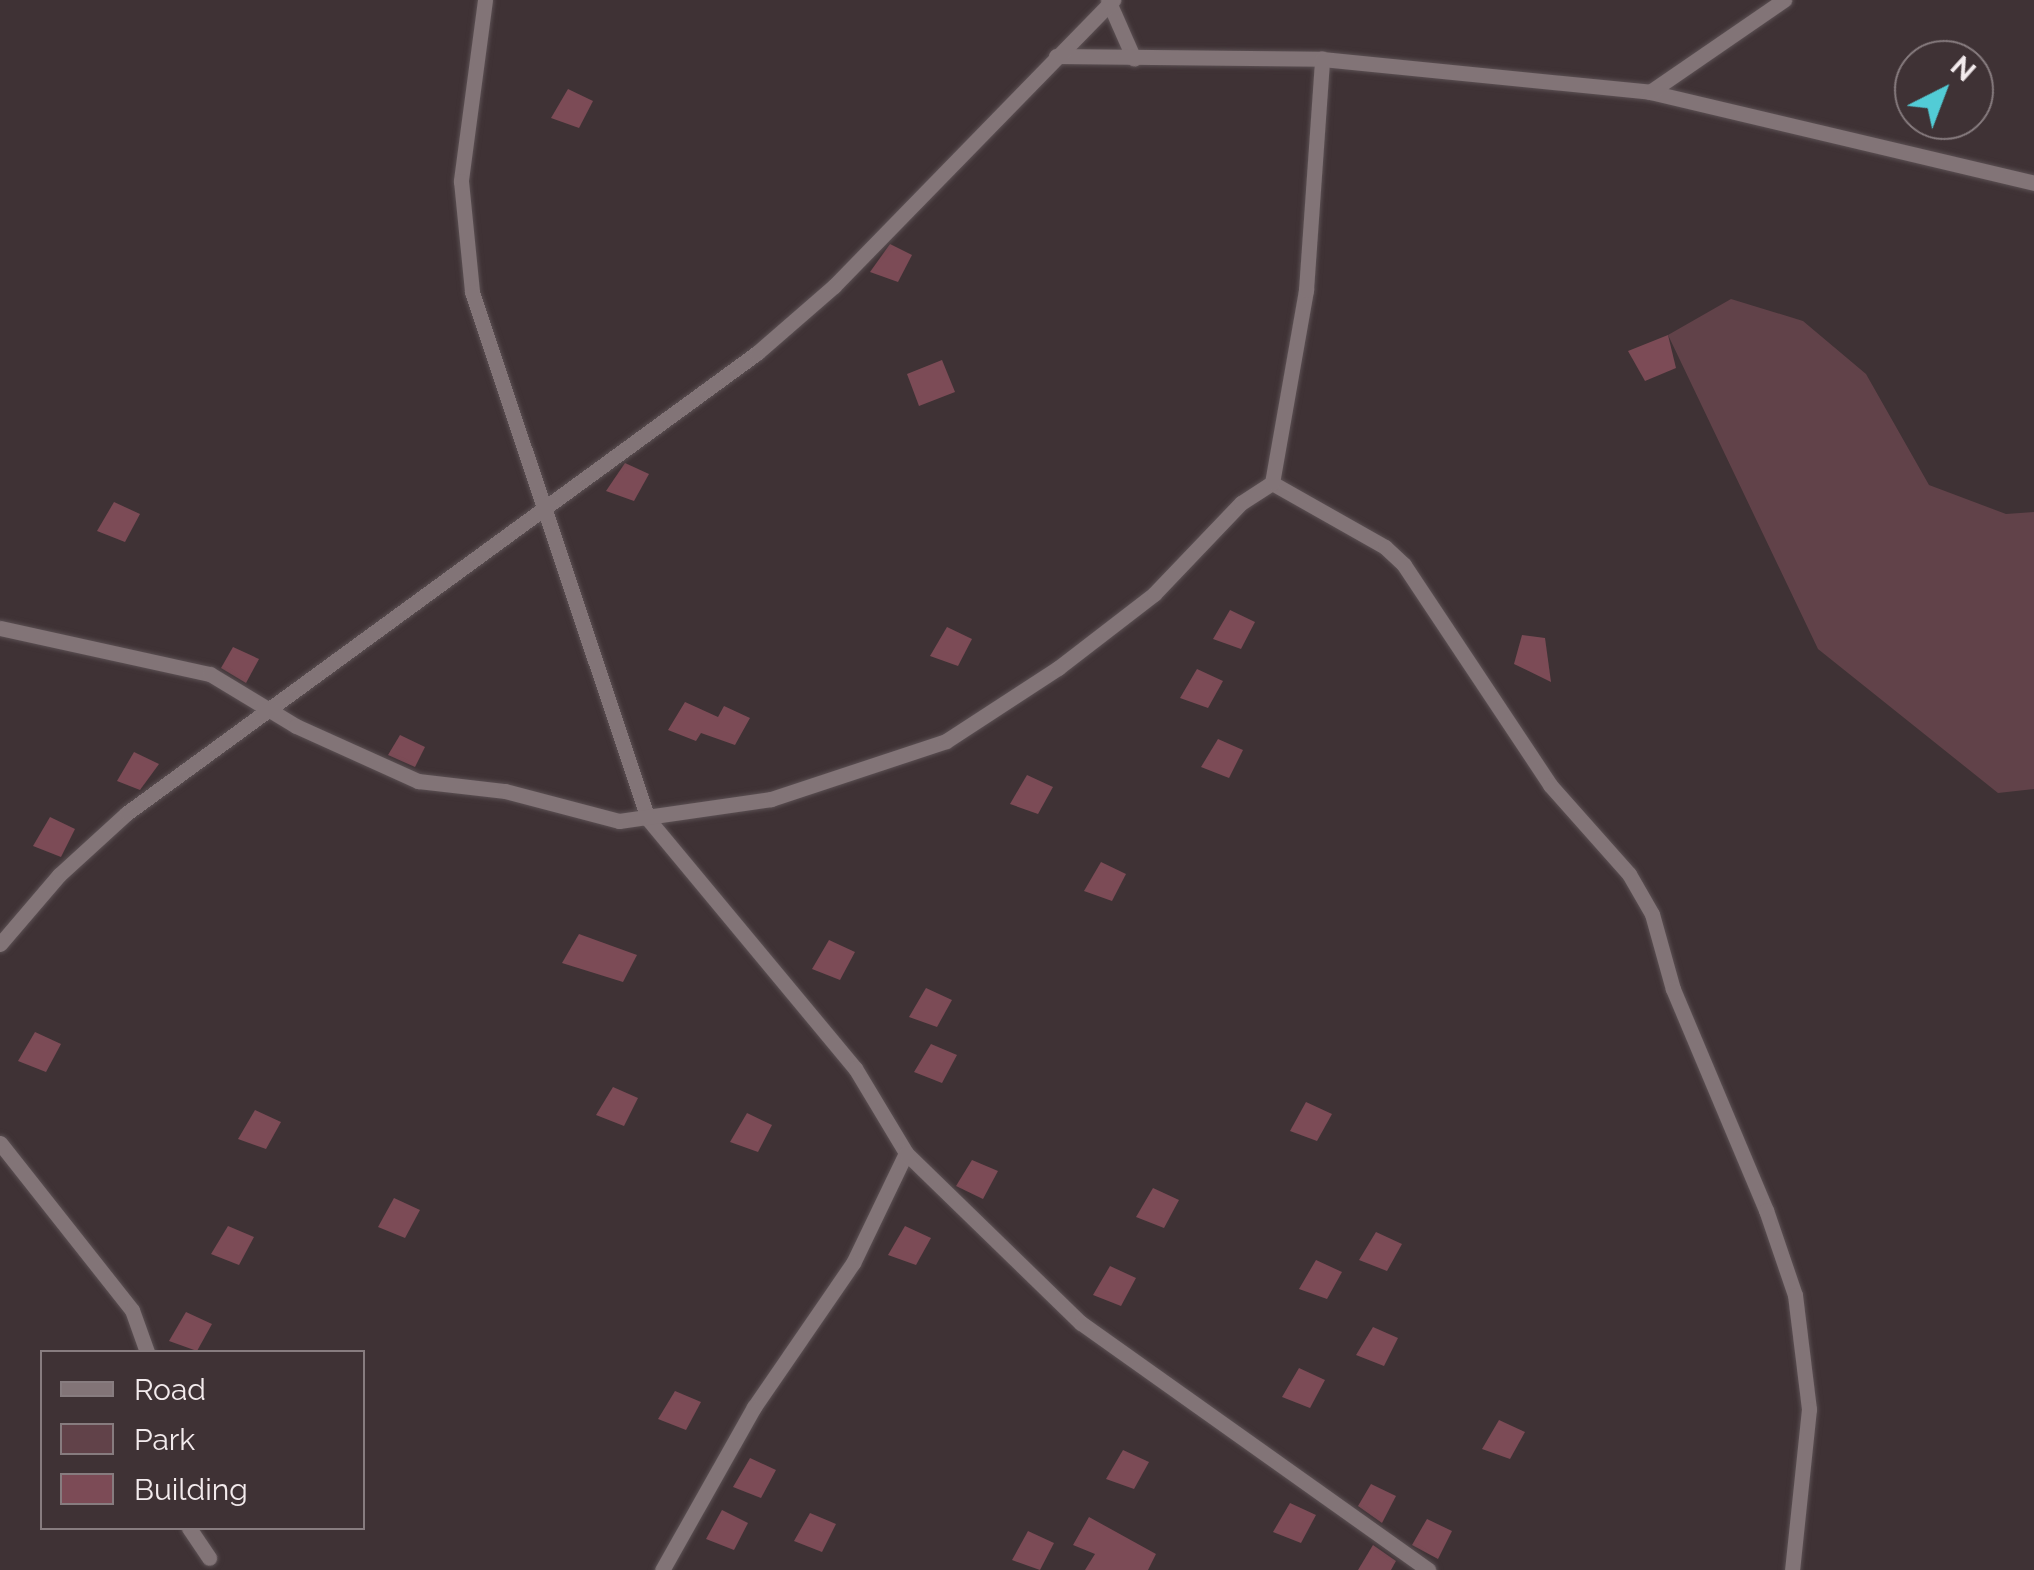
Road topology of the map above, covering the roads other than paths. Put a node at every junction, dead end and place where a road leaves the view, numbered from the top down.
1 (485, 0) edge
2 (1784, 0) edge
3 (1110, 1) edge
4 (1056, 56) junction
5 (1134, 59) junction
6 (1322, 59) junction
7 (1650, 92) junction
8 (2034, 183) edge
9 (1272, 484) junction
10 (541, 510) junction
11 (0, 628) edge
12 (268, 710) junction
13 (648, 819) junction
14 (0, 944) edge
15 (0, 1143) edge
16 (906, 1153) junction
17 (146, 1350) edge
18 (190, 1530) edge
19 (209, 1558) dead end
20 (662, 1570) edge
21 (1428, 1570) edge
22 (1792, 1570) edge

1 - 10 street
2 - 7 street
3 - 4 street
3 - 5 street
4 - 5 street
4 - 10 street
5 - 6 street
6 - 7 street
6 - 9 street
7 - 8 street
9 - 13 street
9 - 22 street
10 - 12 street
10 - 13 street
11 - 12 street
12 - 13 street
12 - 14 street
13 - 16 street
15 - 17 street
16 - 20 street
16 - 21 street
18 - 19 street

